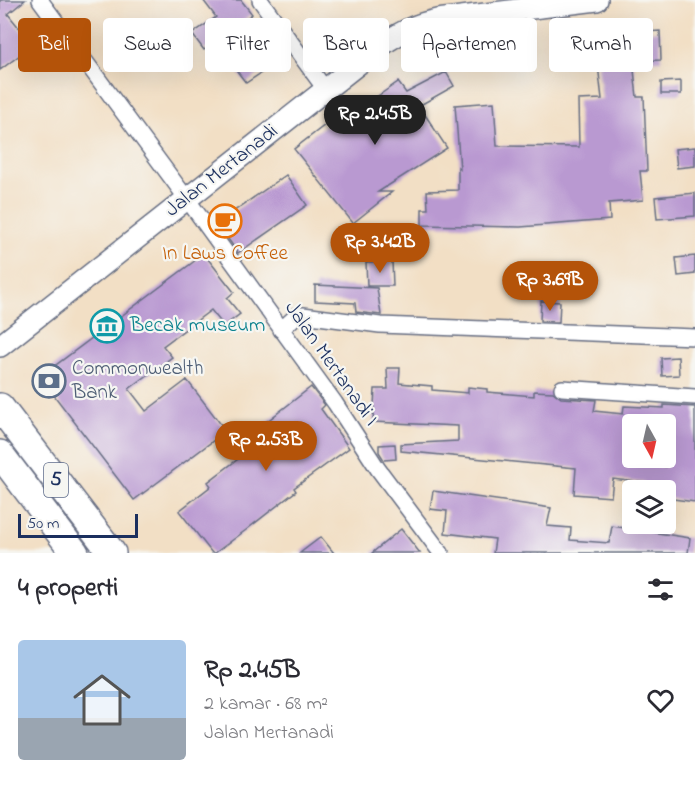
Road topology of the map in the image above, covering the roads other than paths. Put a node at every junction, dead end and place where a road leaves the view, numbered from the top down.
1 (40, 0) edge
2 (260, 0) edge
3 (597, 0) edge
4 (325, 90) junction
5 (187, 199) junction
6 (281, 330) junction
7 (695, 337) edge
8 (0, 346) edge
9 (562, 388) dead end
10 (695, 397) edge
11 (0, 407) edge
12 (0, 454) edge
13 (75, 553) edge
14 (112, 553) edge
15 (441, 553) edge

1 - 5 street, Jalan Mertanadi I
2 - 4 street
3 - 4 street, Jalan Mertanadi
4 - 5 street, Jalan Mertanadi
5 - 6 street, Jalan Mertanadi I
5 - 8 street, Jalan Mertanadi
6 - 7 street
6 - 15 street, Jalan Mertanadi I
9 - 10 street
11 - 14 highway, 5
12 - 13 highway, 5

